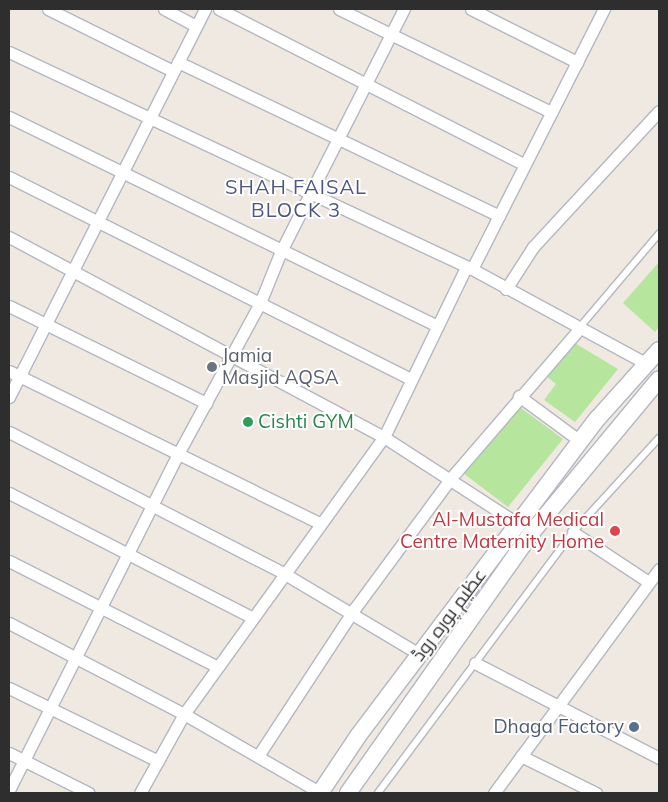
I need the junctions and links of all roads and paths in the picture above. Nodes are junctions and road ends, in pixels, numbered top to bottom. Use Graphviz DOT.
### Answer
graph roads {
  1 [pos="48,9"];
  2 [pos="164,9"];
  3 [pos="205,9"];
  4 [pos="219,9"];
  5 [pos="339,9"];
  6 [pos="404,9"];
  7 [pos="471,9"];
  8 [pos="604,9"];
  9 [pos="196,26"];
  10 [pos="390,35"];
  11 [pos="9,52"];
  12 [pos="577,62"];
  13 [pos="176,66"];
  14 [pos="365,85"];
  15 [pos="659,111"];
  16 [pos="552,112"];
  17 [pos="9,117"];
  18 [pos="151,117"];
  19 [pos="338,139"];
  20 [pos="525,165"];
  21 [pos="122,173"];
  22 [pos="9,177"];
  23 [pos="312,191"];
  24 [pos="499,216"];
  25 [pos="98,221"];
  26 [pos="659,234"];
  27 [pos="9,238"];
  28 [pos="281,251"];
  29 [pos="469,268"];
  30 [pos="76,271"];
  31 [pos="506,289"];
  32 [pos="260,303"];
  33 [pos="9,306"];
  34 [pos="46,325"];
  35 [pos="438,326"];
  36 [pos="579,329"];
  37 [pos="659,350"];
  38 [pos="231,353"];
  39 [pos="647,364"];
  40 [pos="9,371"];
  41 [pos="20,377"];
  42 [pos="412,379"];
  43 [pos="659,379"];
  44 [pos="518,396"];
  45 [pos="9,397"];
  46 [pos="206,403"];
  47 [pos="9,432"];
  48 [pos="384,437"];
  49 [pos="659,438"];
  50 [pos="580,441"];
  51 [pos="178,454"];
  52 [pos="451,478"];
  53 [pos="9,492"];
  54 [pos="153,506"];
  55 [pos="518,523"];
  56 [pos="321,524"];
  57 [pos="573,532"];
  58 [pos="128,554"];
  59 [pos="9,561"];
  60 [pos="659,568"];
  61 [pos="285,574"];
  62 [pos="647,581"];
  63 [pos="101,608"];
  64 [pos="352,612"];
  65 [pos="253,618"];
  66 [pos="9,623"];
  67 [pos="420,654"];
  68 [pos="76,657"];
  69 [pos="475,663"];
  70 [pos="218,667"];
  71 [pos="9,688"];
  72 [pos="558,705"];
  73 [pos="50,708"];
  74 [pos="184,714"];
  75 [pos="9,753"];
  76 [pos="258,756"];
  77 [pos="522,756"];
  78 [pos="659,758"];
  79 [pos="24,760"];
  80 [pos="158,761"];
  81 [pos="9,790"];
  82 [pos="89,793"];
  83 [pos="140,793"];
  84 [pos="321,793"];
  85 [pos="348,793"];
  86 [pos="378,793"];
  87 [pos="494,793"];
  88 [pos="596,793"];
  1 -- 13 [label="street"];
  2 -- 9 [label="street"];
  3 -- 9 [label="street"];
  4 -- 14 [label="street"];
  5 -- 10 [label="street"];
  6 -- 10 [label="street"];
  7 -- 12 [label="street"];
  8 -- 12 [label="street"];
  9 -- 13 [label="street"];
  10 -- 14 [label="street"];
  10 -- 16 [label="street"];
  11 -- 18 [label="street"];
  12 -- 16 [label="street"];
  13 -- 18 [label="street"];
  13 -- 19 [label="street"];
  14 -- 19 [label="street"];
  14 -- 20 [label="street"];
  15 -- 31 [label="street"];
  16 -- 20 [label="street"];
  17 -- 21 [label="street"];
  18 -- 21 [label="street"];
  18 -- 23 [label="street"];
  19 -- 23 [label="street"];
  19 -- 24 [label="street"];
  20 -- 24 [label="street"];
  21 -- 25 [label="street"];
  21 -- 28 [label="street"];
  22 -- 25 [label="street"];
  23 -- 28 [label="street"];
  23 -- 29 [label="street"];
  24 -- 29 [label="street"];
  25 -- 30 [label="street"];
  25 -- 32 [label="street"];
  26 -- 36 [label="lane"];
  27 -- 30 [label="street"];
  28 -- 32 [label="street"];
  28 -- 35 [label="street"];
  29 -- 31 [label="street"];
  29 -- 35 [label="street"];
  30 -- 34 [label="street"];
  30 -- 38 [label="street"];
  31 -- 36 [label="street"];
  32 -- 38 [label="street"];
  32 -- 42 [label="street"];
  33 -- 34 [label="street"];
  34 -- 41 [label="street"];
  34 -- 46 [label="street"];
  35 -- 42 [label="street"];
  36 -- 39 [label="street"];
  36 -- 44 [label="street"];
  37 -- 39 [label="main road, عظیم پورہ روڈ"];
  38 -- 46 [label="street"];
  38 -- 48 [label="street"];
  39 -- 50 [label="main road, عظیم پورہ روڈ"];
  40 -- 41 [label="street"];
  41 -- 45 [label="street"];
  41 -- 51 [label="street"];
  42 -- 48 [label="street"];
  43 -- 85 [label="main road, عظیم پورہ روڈ"];
  44 -- 50 [label="street"];
  44 -- 52 [label="street"];
  46 -- 51 [label="street"];
  47 -- 54 [label="street"];
  48 -- 52 [label="street"];
  48 -- 56 [label="street"];
  49 -- 57 [label="lane"];
  50 -- 55 [label="main road, عظیم پورہ روڈ"];
  51 -- 54 [label="street"];
  51 -- 56 [label="street"];
  52 -- 55 [label="street"];
  52 -- 64 [label="street"];
  53 -- 58 [label="street"];
  54 -- 58 [label="street"];
  54 -- 61 [label="street"];
  55 -- 67 [label="main road, عظیم پورہ روڈ"];
  56 -- 61 [label="street"];
  57 -- 62 [label="street"];
  57 -- 69 [label="lane"];
  58 -- 63 [label="street"];
  58 -- 65 [label="street"];
  59 -- 63 [label="street"];
  60 -- 62 [label="street"];
  61 -- 64 [label="street"];
  61 -- 65 [label="street"];
  62 -- 72 [label="street"];
  63 -- 68 [label="street"];
  63 -- 70 [label="street"];
  64 -- 67 [label="street"];
  64 -- 76 [label="street"];
  65 -- 70 [label="street"];
  66 -- 68 [label="street"];
  67 -- 84 [label="main road, عظیم پورہ روڈ"];
  68 -- 73 [label="street"];
  68 -- 74 [label="street"];
  69 -- 72 [label="street"];
  69 -- 86 [label="lane"];
  70 -- 74 [label="street"];
  71 -- 73 [label="street"];
  72 -- 77 [label="street"];
  72 -- 78 [label="street"];
  73 -- 79 [label="street"];
  73 -- 80 [label="street"];
  74 -- 76 [label="street"];
  74 -- 80 [label="street"];
  75 -- 79 [label="street"];
  76 -- 84 [label="street"];
  77 -- 87 [label="street"];
  77 -- 88 [label="street"];
  79 -- 81 [label="street"];
  79 -- 82 [label="street"];
  80 -- 83 [label="street"];
}
